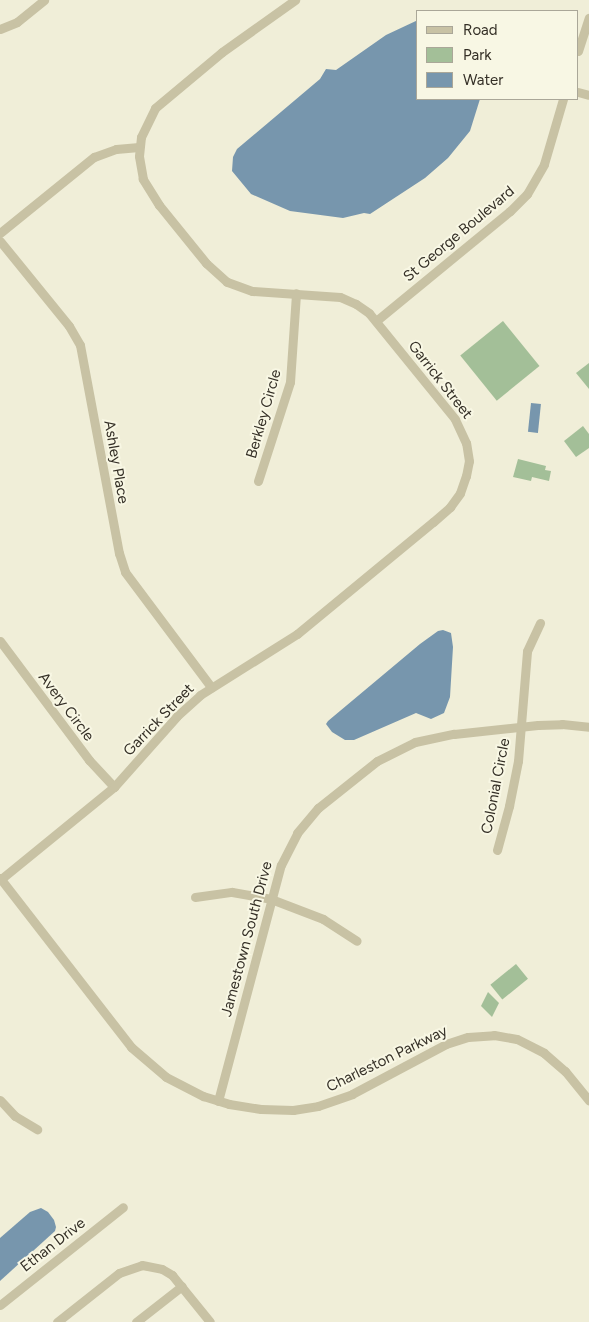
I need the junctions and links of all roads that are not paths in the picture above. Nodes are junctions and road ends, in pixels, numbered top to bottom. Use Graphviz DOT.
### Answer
graph roads {
  1 [pos="44,0"];
  2 [pos="295,0"];
  3 [pos="589,18"];
  4 [pos="0,29"];
  5 [pos="579,48"];
  6 [pos="563,100"];
  7 [pos="139,147"];
  8 [pos="0,233"];
  9 [pos="0,241"];
  10 [pos="296,293"];
  11 [pos="376,321"];
  12 [pos="258,481"];
  13 [pos="540,623"];
  14 [pos="0,641"];
  15 [pos="211,687"];
  16 [pos="521,727"];
  17 [pos="589,727"];
  18 [pos="114,787"];
  19 [pos="496,850"];
  20 [pos="0,879"];
  21 [pos="195,897"];
  22 [pos="271,899"];
  23 [pos="357,941"];
  24 [pos="0,1100"];
  25 [pos="218,1101"];
  26 [pos="589,1101"];
  27 [pos="37,1129"];
  28 [pos="123,1207"];
  29 [pos="182,1286"];
  30 [pos="0,1305"];
  31 [pos="57,1322"];
  32 [pos="136,1322"];
  33 [pos="210,1322"];
  1 -- 4 [label="street"];
  2 -- 7 [label="street, Garrick Street"];
  3 -- 5 [label="street"];
  6 -- 11 [label="street, St George Boulevard"];
  7 -- 8 [label="street"];
  7 -- 10 [label="street, Garrick Street"];
  9 -- 15 [label="street, Ashley Place"];
  10 -- 11 [label="street, Garrick Street"];
  10 -- 12 [label="street, Berkley Circle"];
  11 -- 15 [label="street, Garrick Street"];
  13 -- 16 [label="street, Colonial Circle"];
  14 -- 18 [label="street, Avery Circle"];
  15 -- 18 [label="street, Garrick Street"];
  16 -- 17 [label="street, Jamestown South Drive"];
  16 -- 19 [label="street, Colonial Circle"];
  16 -- 22 [label="street, Jamestown South Drive"];
  18 -- 20 [label="street, Garrick Street"];
  20 -- 25 [label="street, Charleston Parkway"];
  21 -- 22 [label="street"];
  22 -- 23 [label="street"];
  22 -- 25 [label="street, Jamestown South Drive"];
  24 -- 27 [label="street"];
  25 -- 26 [label="street, Charleston Parkway"];
  28 -- 30 [label="street, Ethan Drive"];
  29 -- 31 [label="street"];
  29 -- 32 [label="street"];
  29 -- 33 [label="street"];
}
